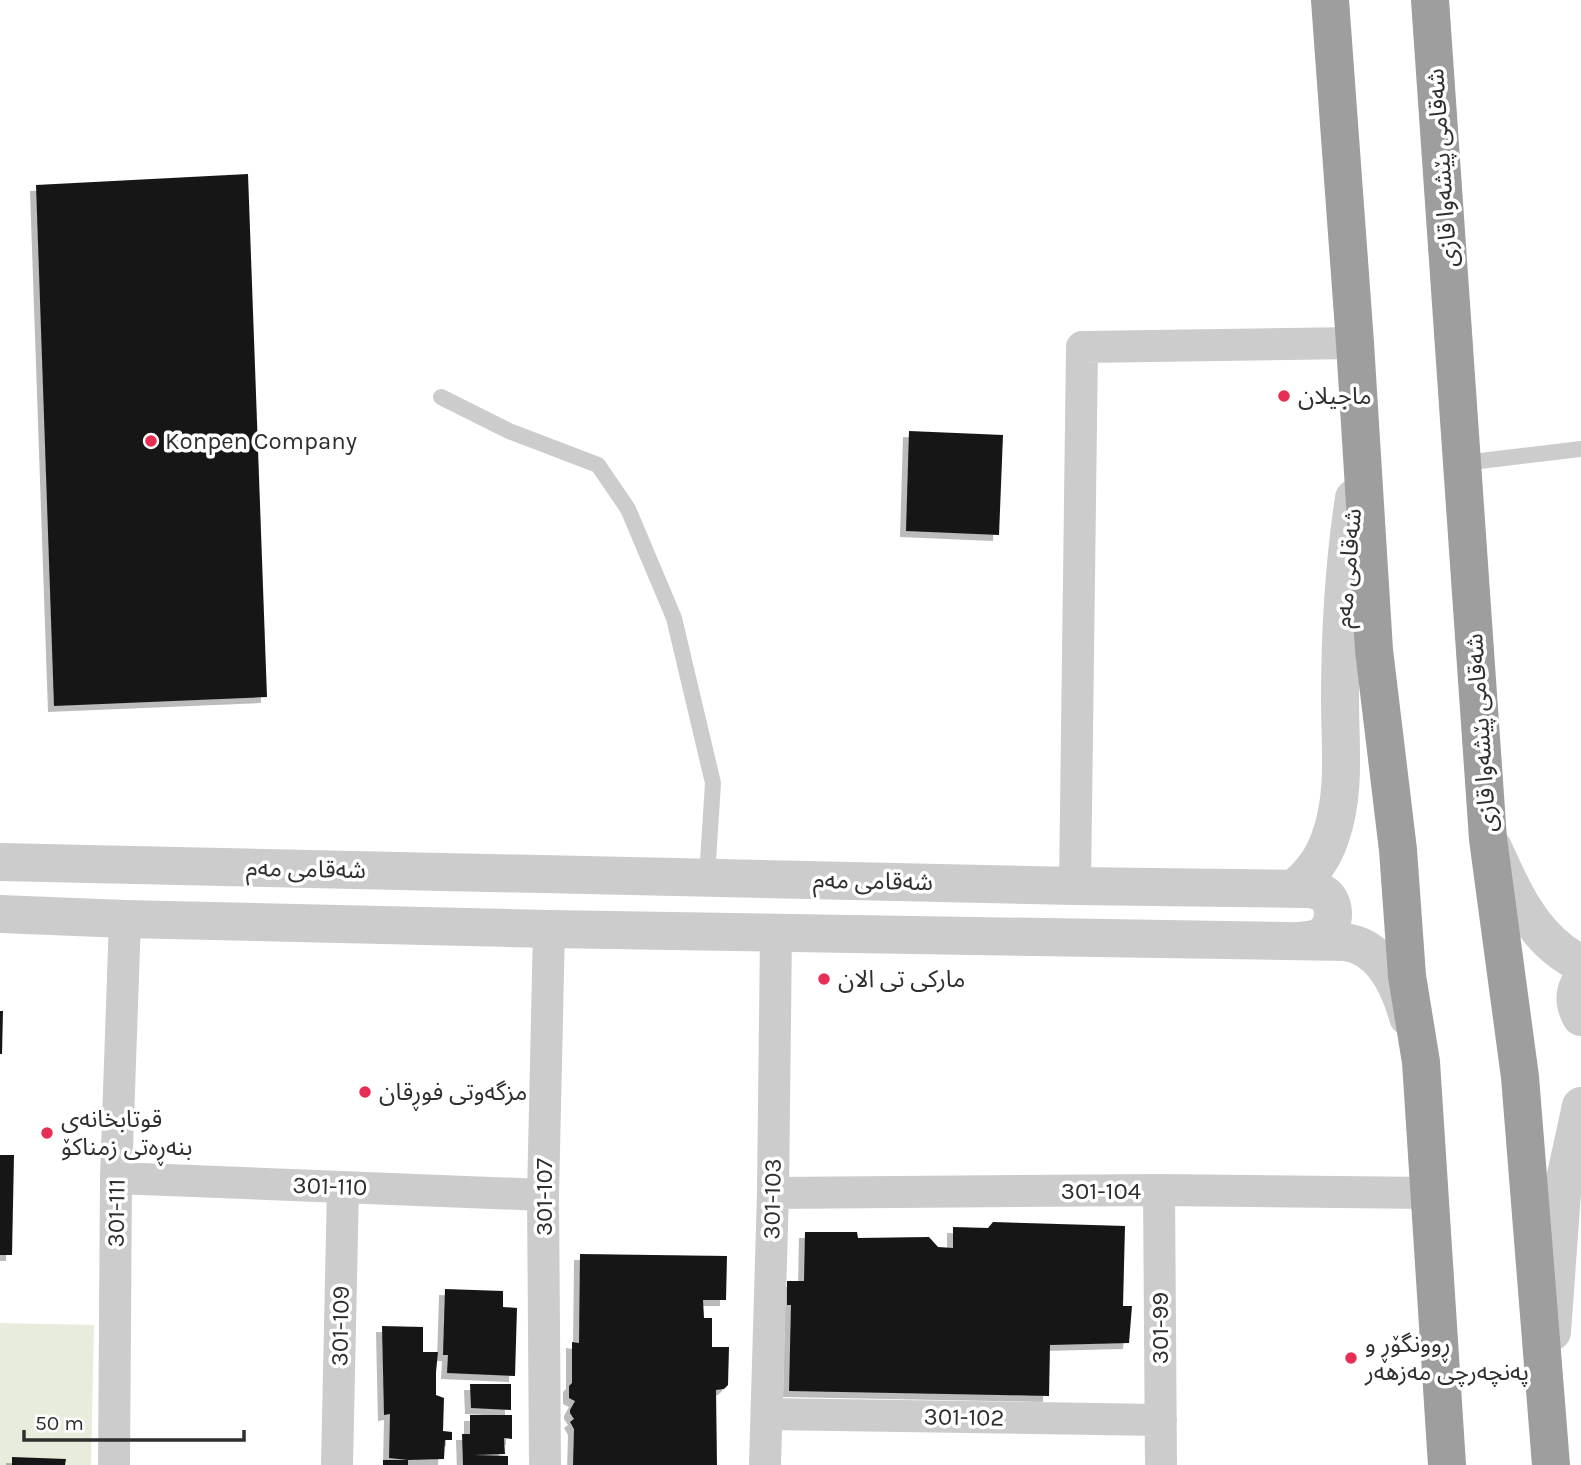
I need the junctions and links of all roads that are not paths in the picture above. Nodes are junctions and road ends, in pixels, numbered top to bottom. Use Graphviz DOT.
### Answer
graph roads {
  1 [pos="1330,0"];
  2 [pos="1430,0"];
  3 [pos="1355,343"];
  4 [pos="442,397"];
  5 [pos="1581,449"];
  6 [pos="1362,451"];
  7 [pos="1462,463"];
  8 [pos="1488,839"];
  9 [pos="0,862"];
  10 [pos="707,877"];
  11 [pos="1075,886"];
  12 [pos="1293,889"];
  13 [pos="0,914"];
  14 [pos="125,919"];
  15 [pos="549,929"];
  16 [pos="776,933"];
  17 [pos="1292,942"];
  18 [pos="1581,963"];
  19 [pos="1581,981"];
  20 [pos="1581,1017"];
  21 [pos="1421,1062"];
  22 [pos="1581,1106"];
  23 [pos="116,1178"];
  24 [pos="343,1187"];
  25 [pos="1159,1190"];
  26 [pos="773,1193"];
  27 [pos="1429,1193"];
  28 [pos="543,1195"];
  29 [pos="1547,1408"];
  30 [pos="767,1414"];
  31 [pos="1161,1420"];
  32 [pos="114,1465"];
  33 [pos="337,1465"];
  34 [pos="545,1465"];
  35 [pos="765,1465"];
  36 [pos="1161,1465"];
  37 [pos="1447,1465"];
  38 [pos="1550,1465"];
  1 -- 3 [label="highway"];
  2 -- 7 [label="highway, شەقامی پێشەوا قازی"];
  3 -- 6 [label="highway"];
  3 -- 11 [label="street"];
  4 -- 10 [label="lane"];
  5 -- 7 [label="lane"];
  6 -- 12 [label="street, شەقامی مەم"];
  6 -- 21 [label="highway"];
  7 -- 8 [label="highway, شەقامی پێشەوا قازی"];
  8 -- 18 [label="street"];
  8 -- 29 [label="highway, شەقامی پێشەوا قازی"];
  9 -- 10 [label="street, شەقامی مەم"];
  10 -- 11 [label="street, شەقامی مەم"];
  11 -- 12 [label="street, شەقامی مەم"];
  12 -- 17 [label="street"];
  13 -- 14 [label="street"];
  14 -- 15 [label="street"];
  14 -- 23 [label="street, 301-111"];
  15 -- 16 [label="street"];
  15 -- 28 [label="street, 301-107"];
  16 -- 17 [label="street"];
  16 -- 26 [label="street, 301-103"];
  17 -- 21 [label="street"];
  19 -- 20 [label="street"];
  21 -- 27 [label="highway"];
  22 -- 29 [label="street"];
  23 -- 24 [label="street, 301-110"];
  23 -- 32 [label="street, 301-111"];
  24 -- 28 [label="street, 301-110"];
  24 -- 33 [label="street, 301-109"];
  25 -- 26 [label="street, 301-104"];
  25 -- 27 [label="street, 301-104"];
  25 -- 31 [label="street, 301-99"];
  26 -- 30 [label="street, 301-103"];
  27 -- 37 [label="highway"];
  28 -- 34 [label="street, 301-107"];
  29 -- 38 [label="highway, شەقامی پێشەوا قازی"];
  30 -- 31 [label="street, 301-102"];
  30 -- 35 [label="street, 301-103"];
  31 -- 36 [label="street, 301-99"];
}
